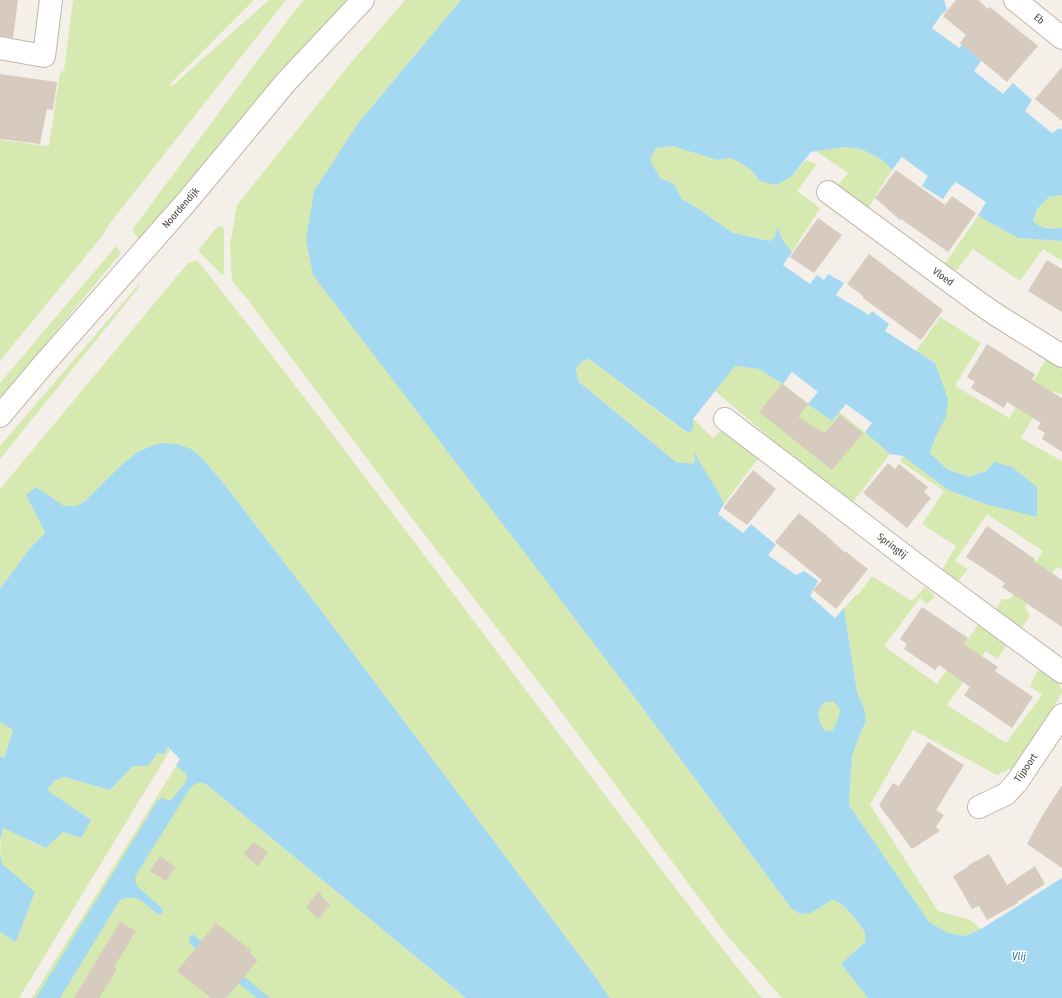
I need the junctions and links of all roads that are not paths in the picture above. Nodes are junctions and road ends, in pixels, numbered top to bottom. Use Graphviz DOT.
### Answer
graph roads {
  1 [pos="52,0"];
  2 [pos="363,0"];
  3 [pos="1015,0"];
  4 [pos="1062,38"];
  5 [pos="0,48"];
  6 [pos="828,192"];
  7 [pos="1062,356"];
  8 [pos="0,416"];
  9 [pos="724,419"];
  10 [pos="1062,672"];
  11 [pos="1062,715"];
  12 [pos="979,807"];
  1 -- 5 [label="street"];
  2 -- 8 [label="street, Noordendijk"];
  3 -- 4 [label="street, Eb"];
  6 -- 7 [label="street, Vloed"];
  9 -- 10 [label="street, Springtij"];
  11 -- 12 [label="street, Tijpoort"];
}
